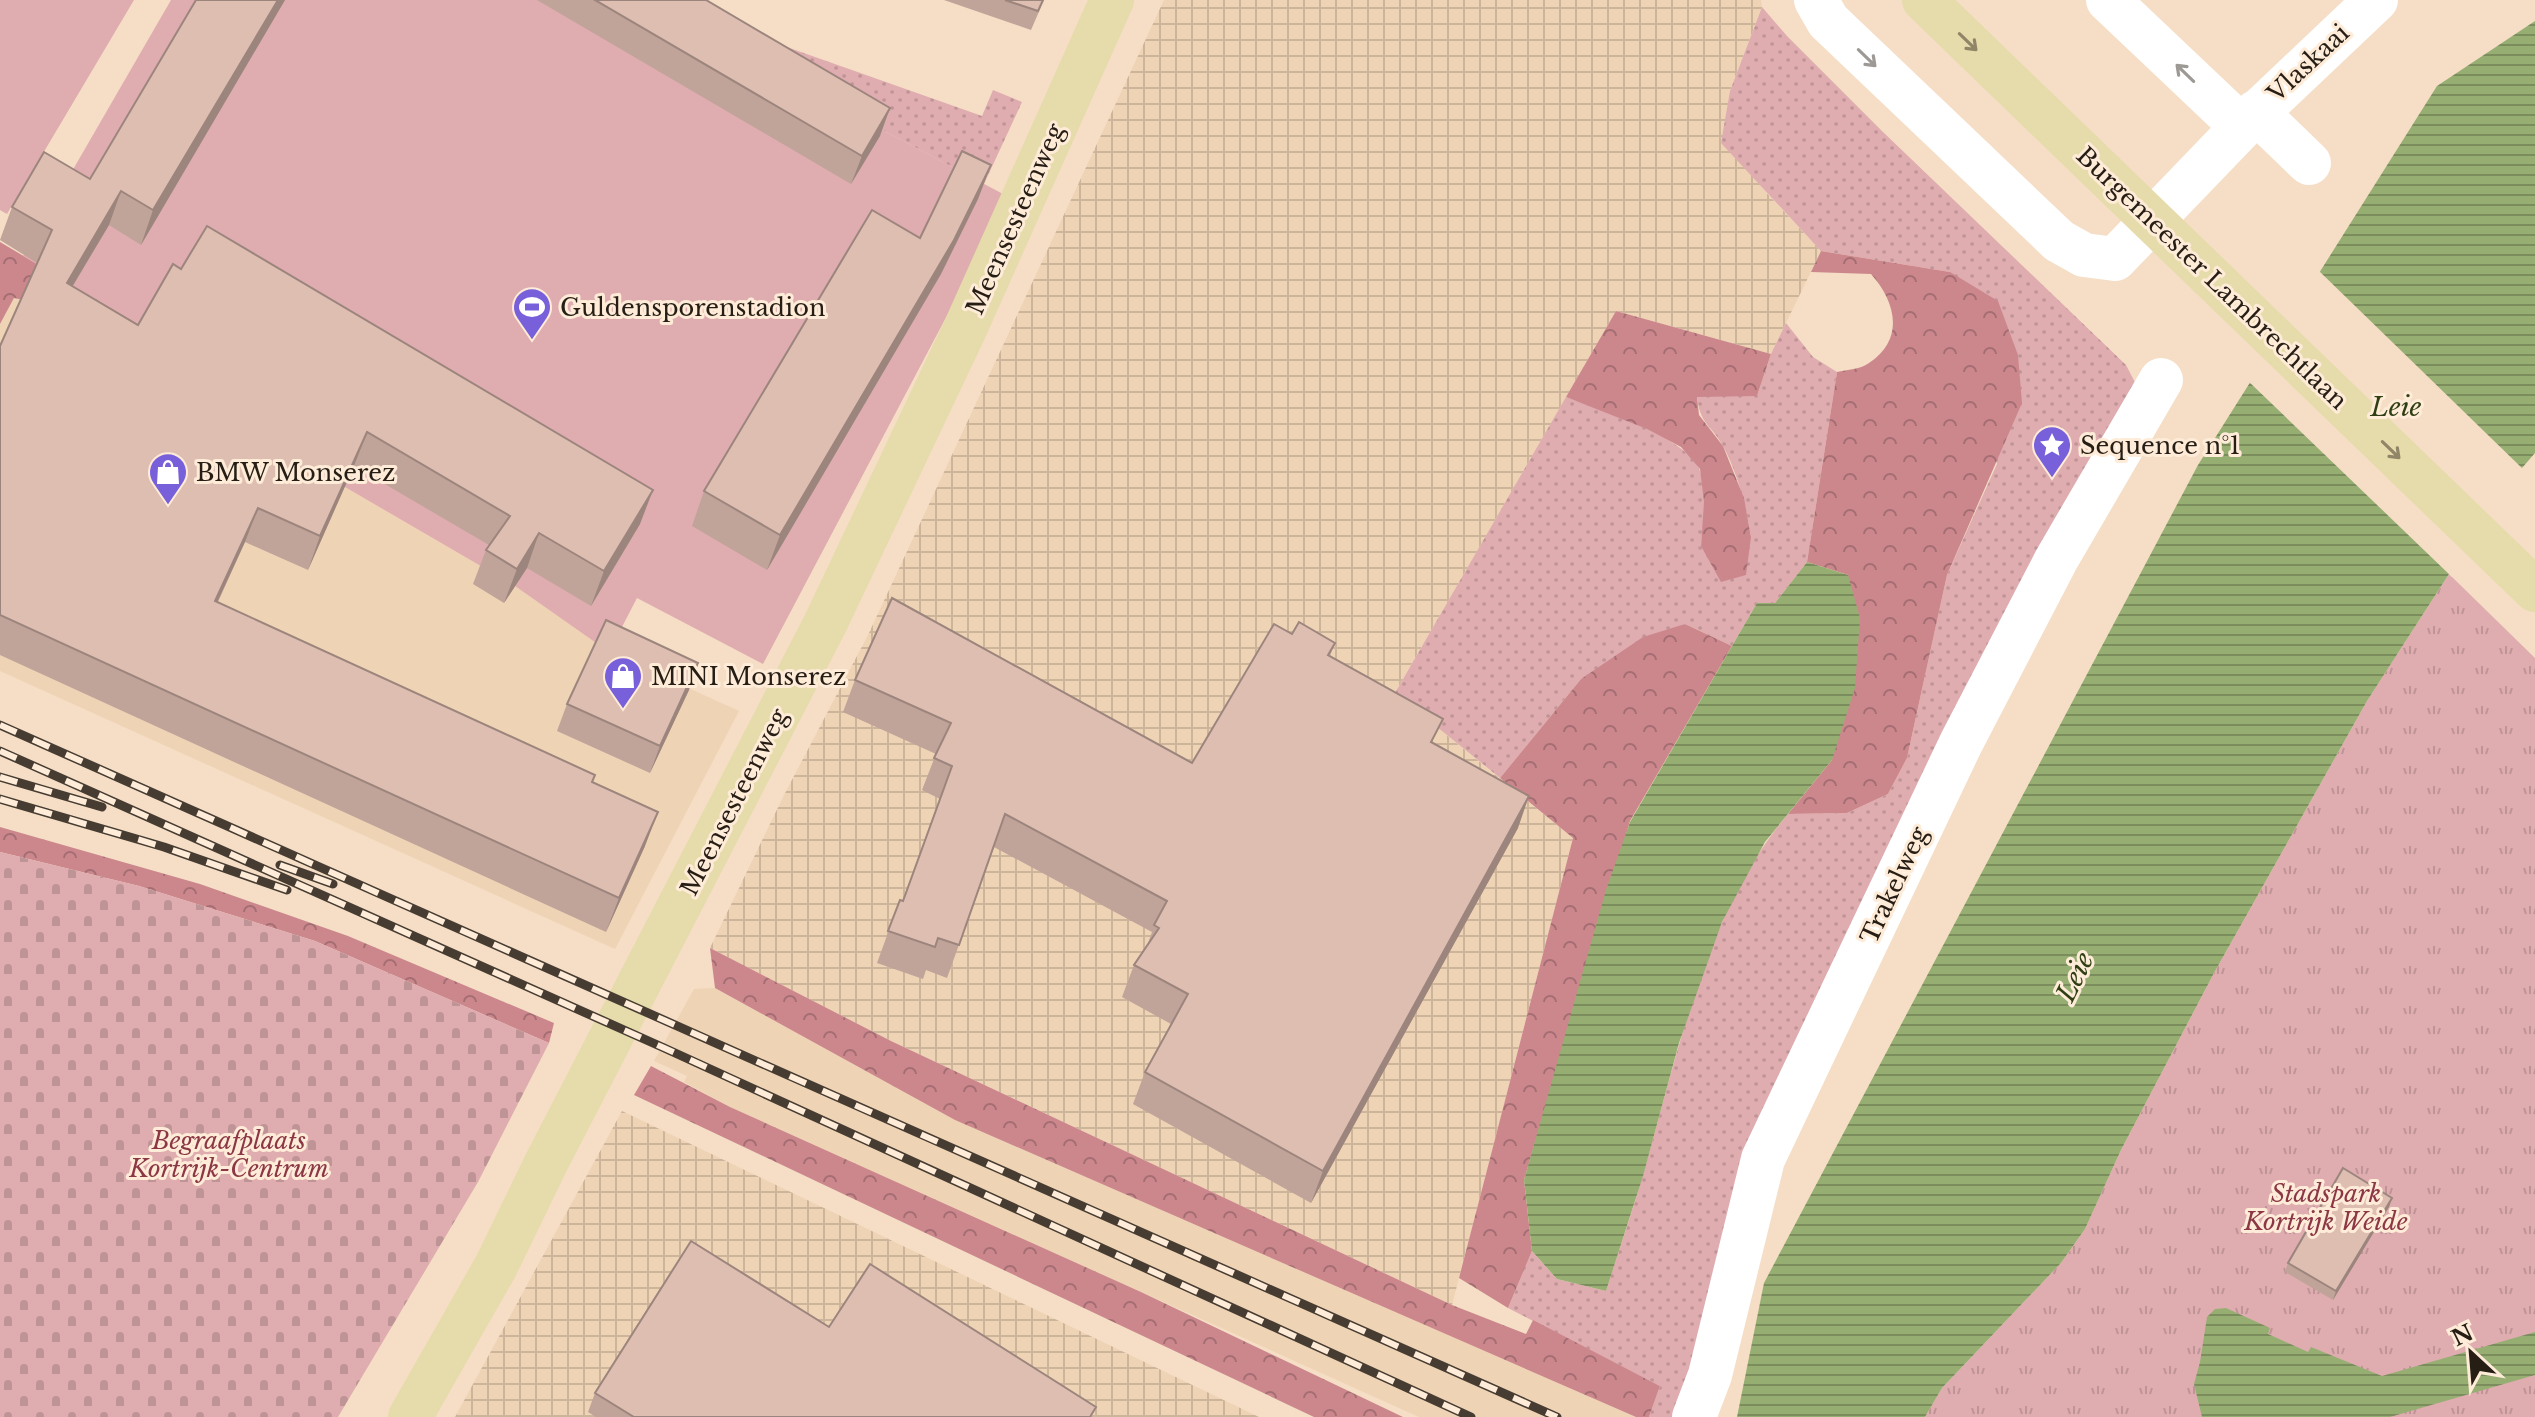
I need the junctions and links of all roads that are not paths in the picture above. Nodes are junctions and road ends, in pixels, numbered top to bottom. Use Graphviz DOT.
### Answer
graph roads {
  1 [pos="1112,0"];
  2 [pos="1816,0"];
  3 [pos="1924,0"];
  4 [pos="1966,0"];
  5 [pos="2108,0"];
  6 [pos="2376,0"];
  7 [pos="2022,74"];
  8 [pos="2249,119"];
  9 [pos="2309,163"];
  10 [pos="2161,380"];
  11 [pos="2535,548"];
  12 [pos="2535,590"];
  13 [pos="410,1417"];
  14 [pos="1694,1417"];
  1 -- 13 [label="main road, Meensesteenweg"];
  2 -- 8 [label="street, Vlaskaai, one-way"];
  3 -- 7 [label="main road, Burgemeester Lambrechtlaan, one-way"];
  4 -- 7 [label="main road, Burgemeester Lambrechtlaan"];
  8 -- 5 [label="street, one-way"];
  6 -- 8 [label="street, Vlaskaai"];
  7 -- 11 [label="main road, Burgemeester Lambrechtlaan"];
  7 -- 12 [label="main road, Burgemeester Lambrechtlaan, one-way"];
  8 -- 9 [label="street"];
  10 -- 14 [label="street, Trakelweg"];
}
